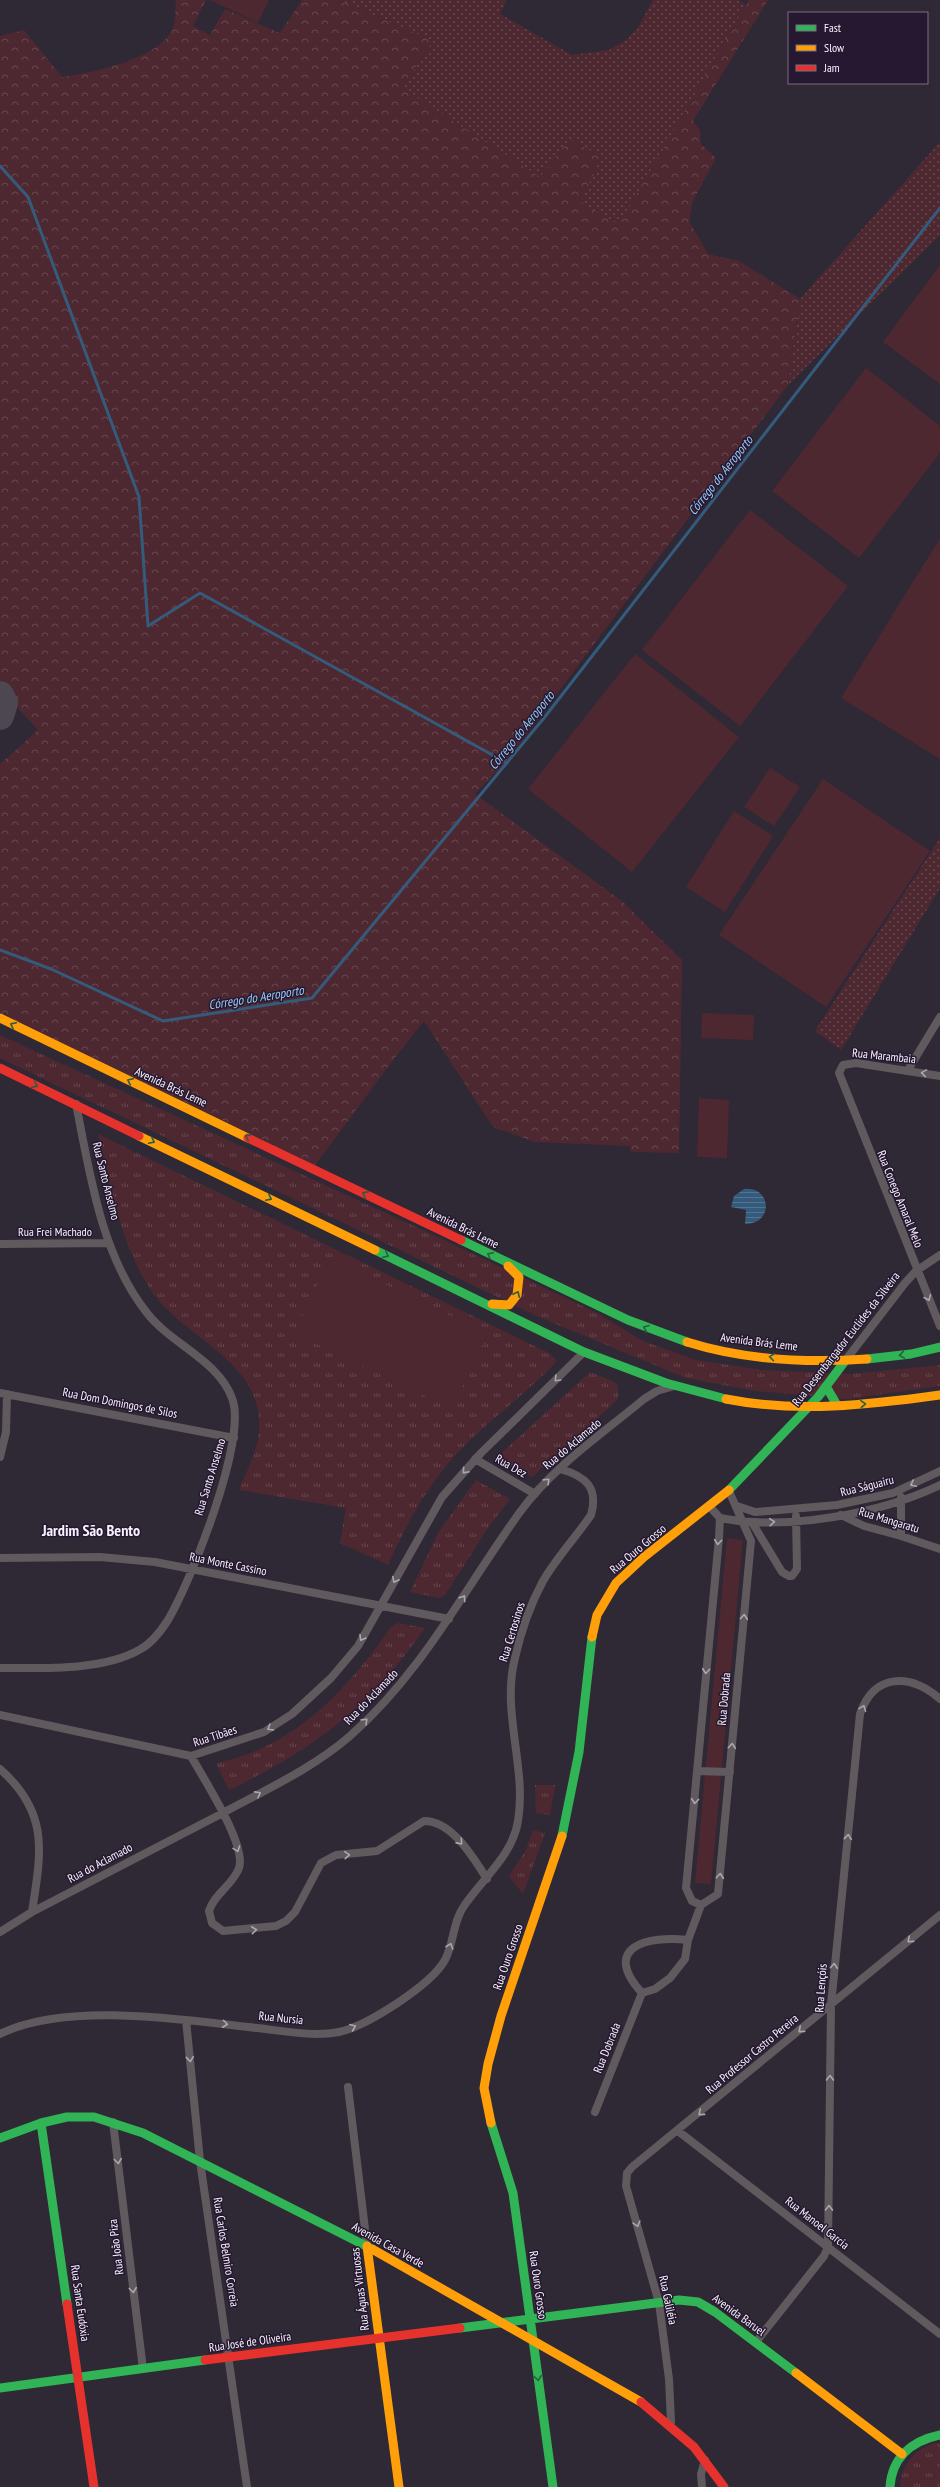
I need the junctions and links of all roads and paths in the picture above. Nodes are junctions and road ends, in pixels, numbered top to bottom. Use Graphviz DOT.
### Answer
graph roads {
  1 [pos="940,1017"];
  2 [pos="0,1018"];
  3 [pos="0,1068"];
  4 [pos="908,1070"];
  5 [pos="940,1076"];
  6 [pos="840,1081"];
  7 [pos="76,1104"];
  8 [pos="109,1243"];
  9 [pos="0,1244"];
  10 [pos="940,1255"];
  11 [pos="505,1262"];
  12 [pos="916,1271"];
  13 [pos="486,1304"];
  14 [pos="940,1326"];
  15 [pos="940,1348"];
  16 [pos="584,1352"];
  17 [pos="844,1361"];
  18 [pos="677,1385"];
  19 [pos="827,1388"];
  20 [pos="4,1393"];
  21 [pos="940,1395"];
  22 [pos="838,1405"];
  23 [pos="810,1407"];
  24 [pos="234,1438"];
  25 [pos="0,1457"];
  26 [pos="475,1459"];
  27 [pos="560,1469"];
  28 [pos="940,1471"];
  29 [pos="940,1485"];
  30 [pos="900,1490"];
  31 [pos="729,1491"];
  32 [pos="535,1494"];
  33 [pos="902,1500"];
  34 [pos="736,1506"];
  35 [pos="837,1506"];
  36 [pos="710,1507"];
  37 [pos="796,1509"];
  38 [pos="842,1516"];
  39 [pos="720,1518"];
  40 [pos="796,1520"];
  41 [pos="742,1523"];
  42 [pos="753,1524"];
  43 [pos="901,1536"];
  44 [pos="940,1549"];
  45 [pos="0,1558"];
  46 [pos="191,1569"];
  47 [pos="382,1605"];
  48 [pos="449,1619"];
  49 [pos="0,1668"];
  50 [pos="940,1699"];
  51 [pos="0,1715"];
  52 [pos="191,1756"];
  53 [pos="0,1769"];
  54 [pos="697,1771"];
  55 [pos="730,1772"];
  56 [pos="224,1812"];
  57 [pos="487,1879"];
  58 [pos="701,1905"];
  59 [pos="32,1912"];
  60 [pos="940,1915"];
  61 [pos="0,1932"];
  62 [pos="688,1940"];
  63 [pos="642,1993"];
  64 [pos="831,2005"];
  65 [pos="186,2020"];
  66 [pos="0,2034"];
  67 [pos="348,2087"];
  68 [pos="595,2112"];
  69 [pos="113,2122"];
  70 [pos="41,2123"];
  71 [pos="678,2131"];
  72 [pos="0,2138"];
  73 [pos="200,2161"];
  74 [pos="626,2186"];
  75 [pos="367,2246"];
  76 [pos="828,2247"];
  77 [pos="659,2303"];
  78 [pos="531,2318"];
  79 [pos="503,2323"];
  80 [pos="940,2334"];
  81 [pos="378,2336"];
  82 [pos="533,2339"];
  83 [pos="756,2342"];
  84 [pos="230,2357"];
  85 [pos="143,2368"];
  86 [pos="79,2378"];
  87 [pos="0,2388"];
  88 [pos="671,2422"];
  89 [pos="940,2435"];
  90 [pos="902,2454"];
  91 [pos="705,2460"];
  92 [pos="94,2487"];
  93 [pos="248,2487"];
  94 [pos="399,2487"];
  95 [pos="553,2487"];
  96 [pos="702,2487"];
  97 [pos="724,2487"];
  98 [pos="890,2487"];
  1 -- 4 [label="street"];
  11 -- 2 [label="main road, Avenida Brás Leme, one-way"];
  3 -- 7 [label="main road, one-way"];
  5 -- 4 [label="street, Rua Marambaia, one-way"];
  4 -- 6 [label="street, Rua Marambaia"];
  6 -- 12 [label="street, Rua Conego Amaral Melo"];
  7 -- 8 [label="street, Rua Santo Anselmo"];
  7 -- 13 [label="main road, one-way"];
  8 -- 9 [label="street, Rua Frei Machado"];
  8 -- 24 [label="street, Rua Santo Anselmo"];
  10 -- 12 [label="street, Rua Desembargador Euclides da Silveira"];
  13 -- 11 [label="main road, one-way"];
  17 -- 11 [label="main road, Avenida Brás Leme, one-way"];
  12 -- 14 [label="street, Rua Conego Amaral Melo, one-way"];
  12 -- 17 [label="street, Rua Desembargador Euclides da Silveira"];
  13 -- 16 [label="main road"];
  15 -- 17 [label="main road, Avenida Brás Leme, one-way"];
  16 -- 18 [label="main road"];
  16 -- 26 [label="street, Rua Tibães, one-way"];
  17 -- 19 [label="main road, Rua Desembargador Euclides da Silveira"];
  18 -- 23 [label="main road"];
  18 -- 27 [label="street, Rua do Aclamado"];
  19 -- 22 [label="main road"];
  19 -- 23 [label="main road, Rua Desembargador Euclides da Silveira"];
  20 -- 24 [label="street, Rua Dom Domingos de Silos"];
  20 -- 25 [label="street"];
  22 -- 21 [label="main road, one-way"];
  22 -- 23 [label="main road"];
  23 -- 31 [label="main road, Rua Desembargador Euclides da Silveira"];
  24 -- 46 [label="street, Rua Santo Anselmo"];
  26 -- 32 [label="street, Rua Dez"];
  26 -- 47 [label="street, Rua Tibães, one-way"];
  32 -- 27 [label="street, Rua do Aclamado, one-way"];
  27 -- 57 [label="street, Rua Certosinos"];
  28 -- 30 [label="street, Rua Ságuairu, one-way"];
  29 -- 33 [label="street, Rua Ságuairu"];
  30 -- 33 [label="street"];
  30 -- 35 [label="street, Rua Ságuairu"];
  31 -- 34 [label="street, Rua Dobrada"];
  31 -- 36 [label="main road, Rua Ouro Grosso"];
  48 -- 32 [label="street, Rua do Aclamado, one-way"];
  33 -- 38 [label="street, Rua Ságuairu"];
  33 -- 43 [label="street"];
  34 -- 37 [label="street, Rua Ságuairu"];
  34 -- 41 [label="street, Rua Dobrada"];
  35 -- 37 [label="street, Rua Ságuairu"];
  35 -- 38 [label="street, Rua Mangaratu"];
  36 -- 39 [label="street"];
  36 -- 78 [label="main road, Rua Ouro Grosso"];
  37 -- 40 [label="street"];
  38 -- 40 [label="street, Rua Ságuairu"];
  38 -- 43 [label="street, Rua Mangaratu"];
  39 -- 41 [label="street, Rua Ságuairu"];
  39 -- 54 [label="street, Rua Dobrada, one-way"];
  42 -- 40 [label="street, Rua Ságuairu, one-way"];
  40 -- 42 [label="street"];
  41 -- 42 [label="street, Rua Ságuairu"];
  55 -- 41 [label="street, Rua Dobrada, one-way"];
  43 -- 44 [label="street, Rua Mangaratu"];
  45 -- 46 [label="street, Rua Monte Cassino"];
  46 -- 47 [label="street, Rua Monte Cassino"];
  46 -- 49 [label="street, Rua Santo Anselmo"];
  47 -- 48 [label="street, Rua Monte Cassino"];
  47 -- 52 [label="street, Rua Tibães, one-way"];
  56 -- 48 [label="street, Rua do Aclamado, one-way"];
  64 -- 50 [label="street, Rua Lençóis, one-way"];
  51 -- 52 [label="street, Rua Tibães"];
  52 -- 56 [label="street"];
  53 -- 59 [label="street"];
  54 -- 55 [label="street"];
  54 -- 58 [label="street, Rua Dobrada, one-way"];
  58 -- 55 [label="street, Rua Dobrada, one-way"];
  56 -- 57 [label="street, one-way"];
  56 -- 59 [label="street, Rua do Aclamado"];
  65 -- 57 [label="street, Rua Nursia, one-way"];
  58 -- 62 [label="street"];
  59 -- 61 [label="street, Rua do Aclamado"];
  60 -- 64 [label="street, Rua Professor Castro Pereira, one-way"];
  62 -- 63 [label="street"];
  62 -- 63 [label="street"];
  63 -- 68 [label="street, Rua Dobrada"];
  64 -- 71 [label="street, Rua Professor Castro Pereira, one-way"];
  76 -- 64 [label="street, Rua Lençóis, one-way"];
  65 -- 66 [label="street, Rua Nursia"];
  65 -- 73 [label="street, Rua Carlos Belmiro Correia, one-way"];
  67 -- 75 [label="street, Rua Águas Virtuosas"];
  69 -- 70 [label="main road, Avenida Casa Verde"];
  69 -- 73 [label="main road, Avenida Casa Verde"];
  69 -- 85 [label="street, Rua João Piza, one-way"];
  70 -- 72 [label="main road, Avenida Casa Verde"];
  70 -- 86 [label="main road, Rua Santa Eudóxia"];
  71 -- 74 [label="street, Rua Professor Castro Pereira"];
  71 -- 76 [label="street, Rua Manoel Garcia"];
  73 -- 75 [label="main road, Avenida Casa Verde"];
  73 -- 84 [label="street, Rua Carlos Belmiro Correia"];
  74 -- 77 [label="street, Rua Galiléia, one-way"];
  75 -- 79 [label="main road, Avenida Casa Verde"];
  75 -- 81 [label="main road, Rua Águas Virtuosas"];
  76 -- 80 [label="street, Rua Manoel Garcia"];
  76 -- 83 [label="street"];
  77 -- 78 [label="main road, Avenida Baruel"];
  77 -- 83 [label="main road, Avenida Baruel"];
  77 -- 88 [label="street, Rua Galiléia"];
  78 -- 79 [label="main road, Avenida Baruel"];
  78 -- 82 [label="main road, Rua Ouro Grosso"];
  79 -- 81 [label="main road, Rua José de Oliveira"];
  79 -- 82 [label="main road, Avenida Casa Verde"];
  81 -- 84 [label="main road, Rua José de Oliveira"];
  81 -- 94 [label="main road, Rua Águas Virtuosas"];
  82 -- 88 [label="main road, Avenida Casa Verde"];
  82 -- 95 [label="main road, Rua Ouro Grosso, one-way"];
  83 -- 90 [label="main road, Avenida Baruel"];
  84 -- 85 [label="main road, Rua José de Oliveira"];
  84 -- 93 [label="street, Rua Carlos Belmiro Correia"];
  85 -- 86 [label="main road, Rua José de Oliveira"];
  86 -- 87 [label="main road, Rua José de Oliveira"];
  86 -- 92 [label="main road, Rua Santa Eudóxia"];
  88 -- 91 [label="main road, Avenida Casa Verde"];
  89 -- 90 [label="main road"];
  90 -- 98 [label="main road"];
  91 -- 96 [label="street"];
  91 -- 97 [label="main road, Avenida Casa Verde"];
}
